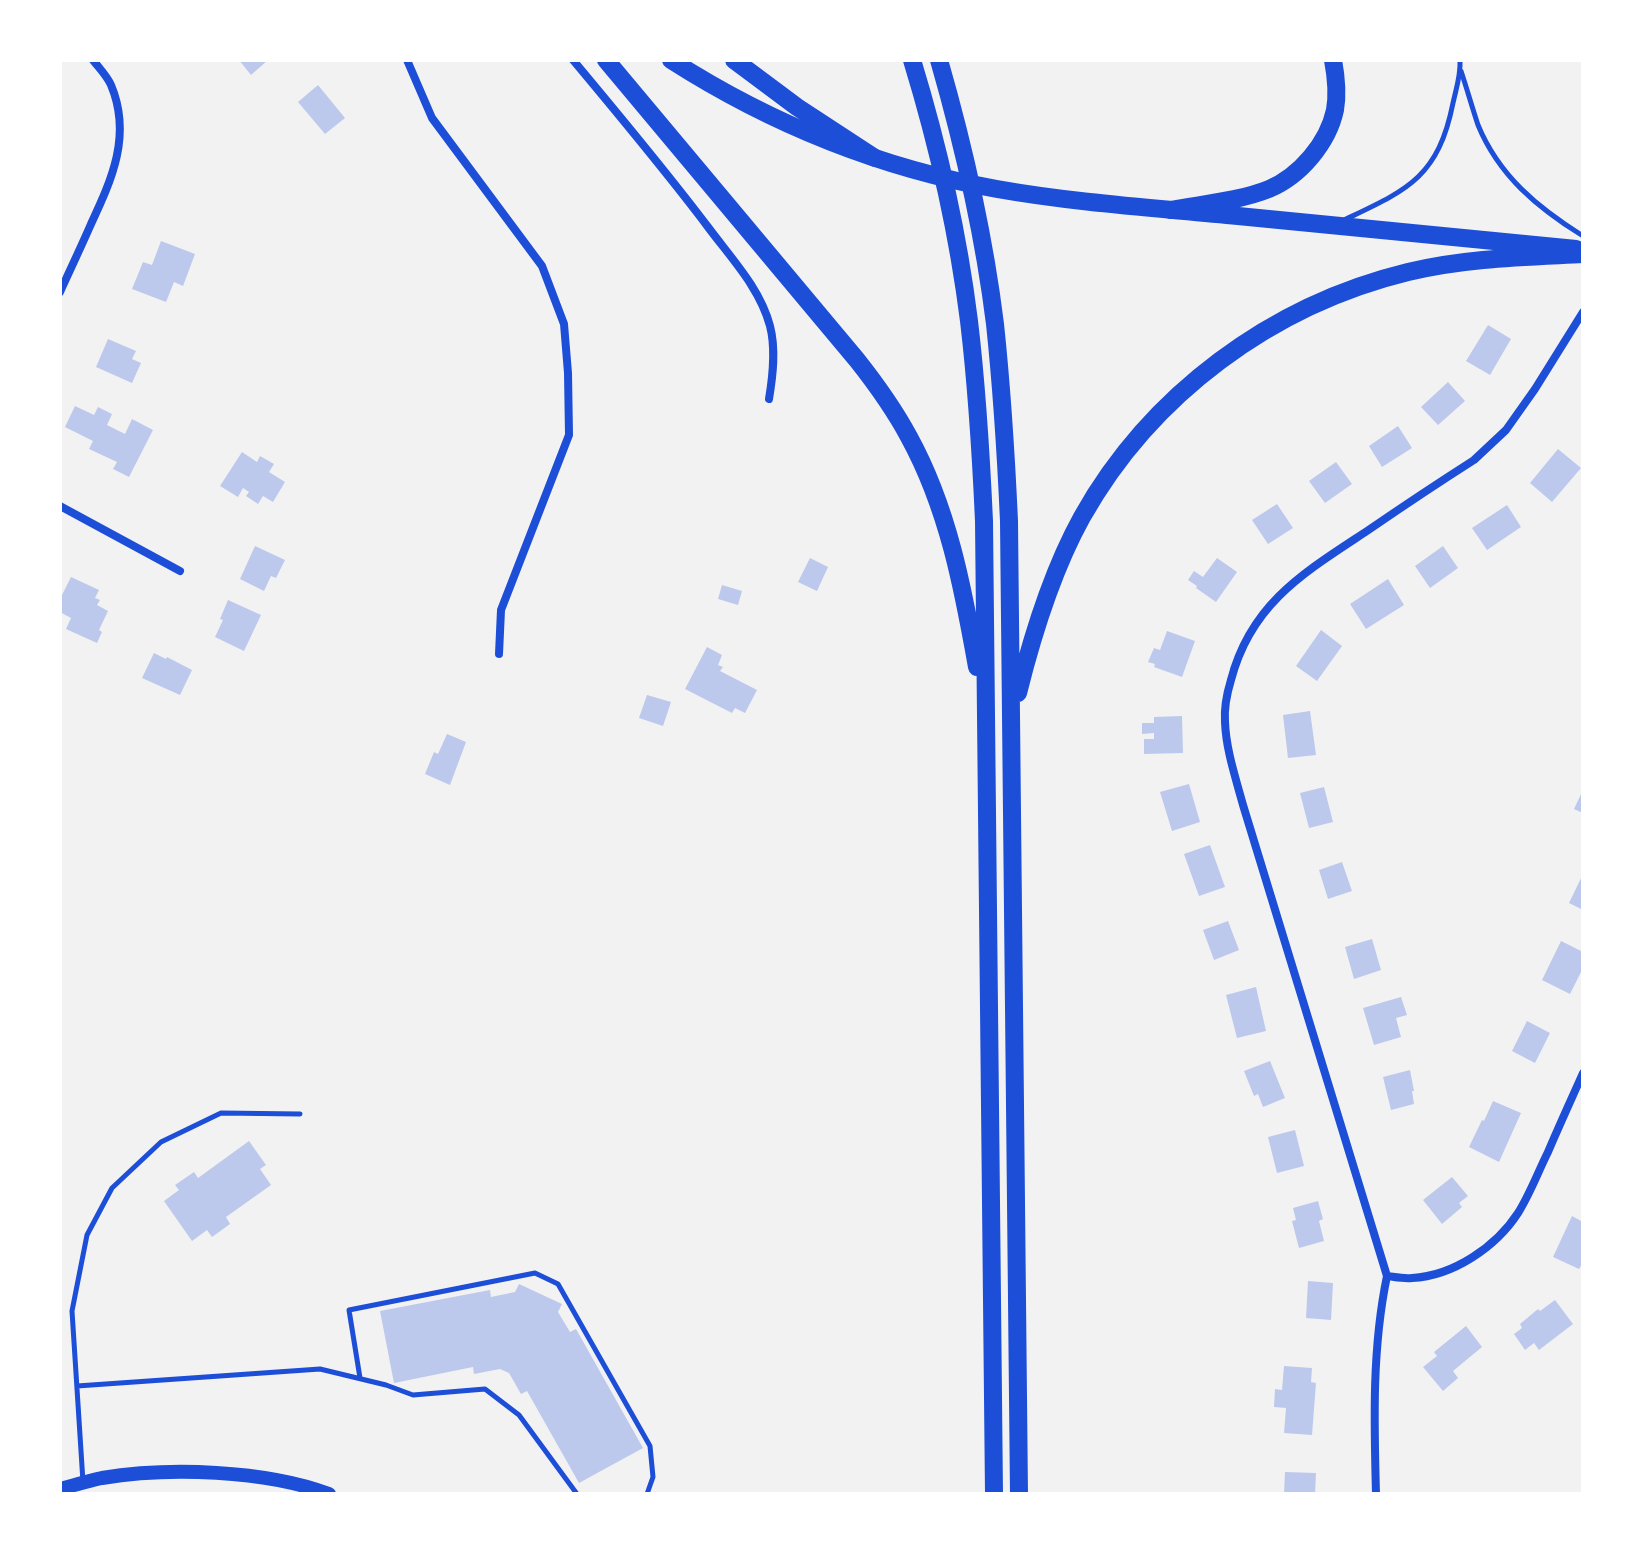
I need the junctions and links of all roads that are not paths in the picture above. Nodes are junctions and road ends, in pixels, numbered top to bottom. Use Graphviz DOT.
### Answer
graph roads {
  1 [pos="93,60"];
  2 [pos="407,60"];
  3 [pos="573,60"];
  4 [pos="606,60"];
  5 [pos="671,60"];
  6 [pos="734,60"];
  7 [pos="912,60"];
  8 [pos="939,60"];
  9 [pos="1333,60"];
  10 [pos="1460,60"];
  11 [pos="1460,70"];
  12 [pos="875,158"];
  13 [pos="1171,210"];
  14 [pos="1332,225"];
  15 [pos="1583,236"];
  16 [pos="1583,252"];
  17 [pos="60,292"];
  18 [pos="1583,312"];
  19 [pos="1580,324"];
  20 [pos="769,399"];
  21 [pos="60,506"];
  22 [pos="180,571"];
  23 [pos="499,654"];
  24 [pos="1011,719"];
  25 [pos="986,721"];
  26 [pos="1583,1073"];
  27 [pos="300,1114"];
  28 [pos="1387,1276"];
  29 [pos="360,1378"];
  30 [pos="77,1386"];
  31 [pos="83,1483"];
  32 [pos="60,1489"];
  33 [pos="329,1494"];
  34 [pos="577,1494"];
  35 [pos="647,1494"];
  36 [pos="994,1494"];
  37 [pos="1019,1494"];
  38 [pos="1376,1494"];
  1 -- 17 [label="street"];
  2 -- 23 [label="street"];
  3 -- 20 [label="street"];
  4 -- 25 [label="main road"];
  5 -- 12 [label="main road"];
  6 -- 12 [label="main road"];
  7 -- 25 [label="main road"];
  8 -- 24 [label="main road"];
  9 -- 13 [label="main road"];
  10 -- 11 [label="lane"];
  11 -- 14 [label="lane"];
  11 -- 15 [label="lane"];
  12 -- 13 [label="main road"];
  13 -- 14 [label="main road"];
  14 -- 16 [label="main road"];
  16 -- 24 [label="main road"];
  18 -- 19 [label="street"];
  19 -- 28 [label="street"];
  21 -- 22 [label="street"];
  24 -- 37 [label="main road"];
  25 -- 36 [label="main road"];
  26 -- 28 [label="street"];
  27 -- 30 [label="lane"];
  28 -- 38 [label="street"];
  29 -- 30 [label="lane"];
  29 -- 34 [label="lane"];
  29 -- 35 [label="lane"];
  30 -- 31 [label="lane"];
  31 -- 32 [label="street"];
  31 -- 33 [label="street"];
}
